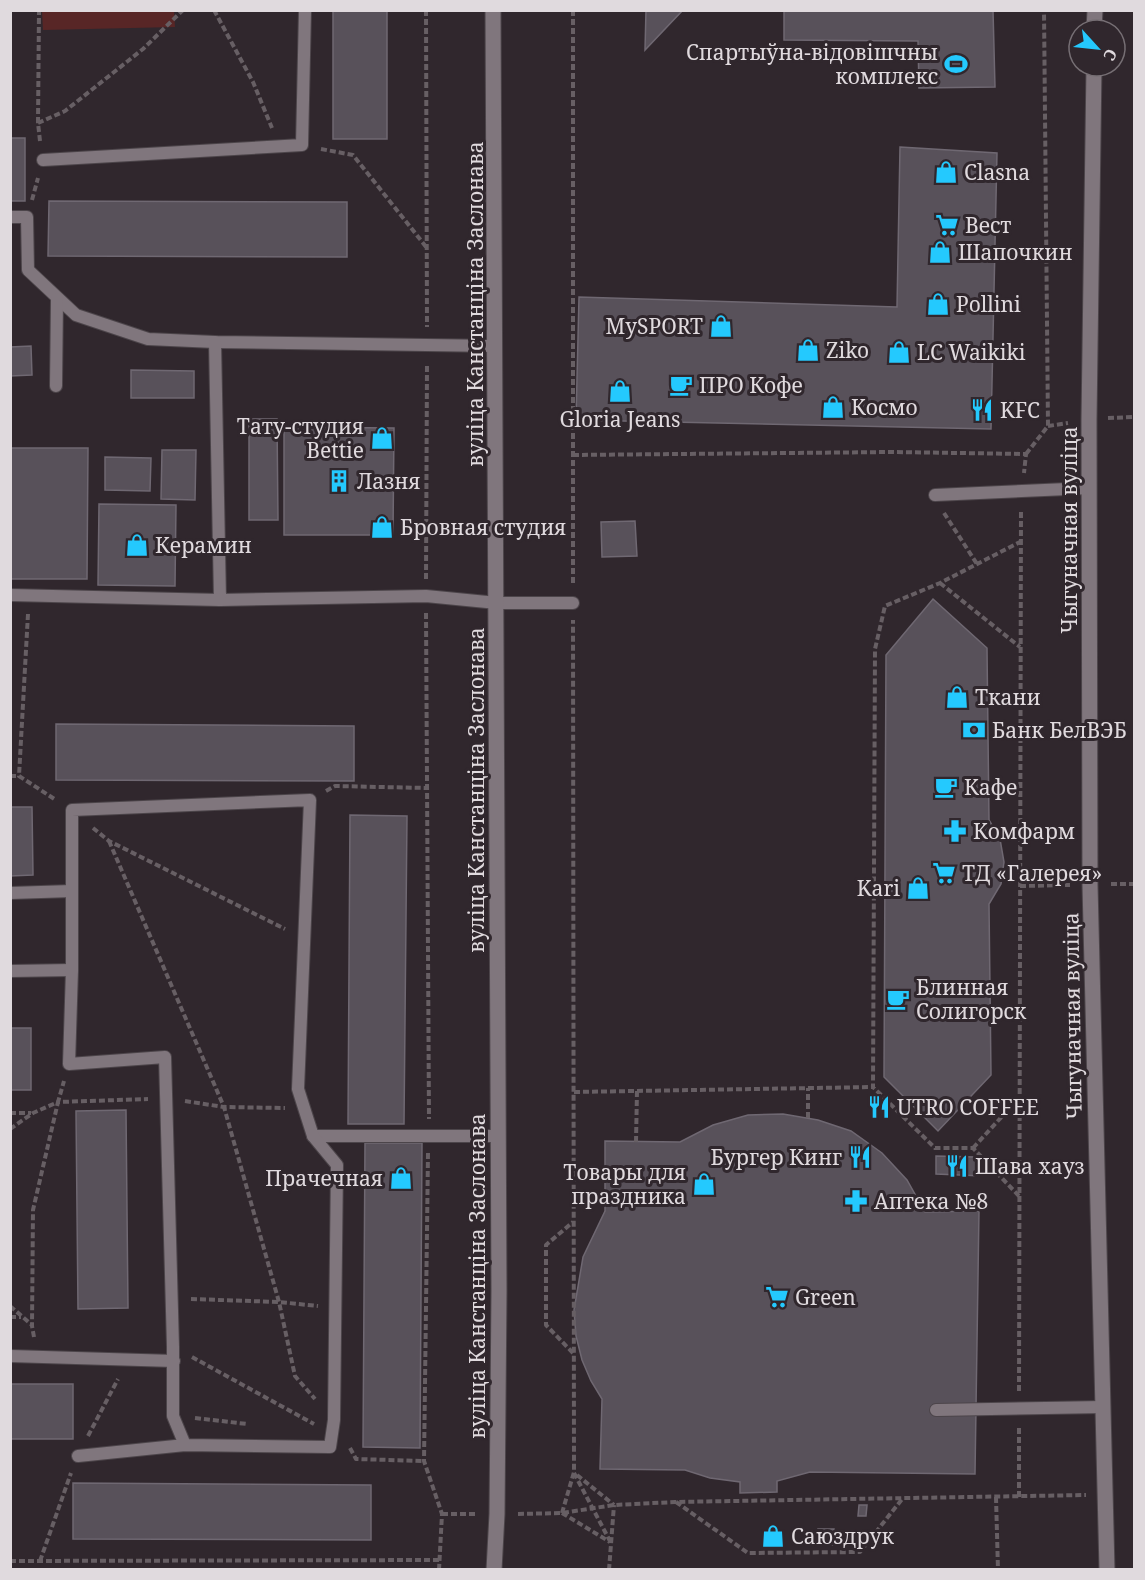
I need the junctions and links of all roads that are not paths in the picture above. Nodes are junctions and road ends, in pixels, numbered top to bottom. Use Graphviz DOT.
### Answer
graph roads {
  1 [pos="306,10"];
  2 [pos="493,10"];
  3 [pos="1094,78"];
  4 [pos="43,160"];
  5 [pos="10,217"];
  6 [pos="57,299"];
  7 [pos="215,342"];
  8 [pos="496,346"];
  9 [pos="56,386"];
  10 [pos="1090,488"];
  11 [pos="934,495"];
  12 [pos="10,595"];
  13 [pos="220,600"];
  14 [pos="497,603"];
  15 [pos="573,603"];
  16 [pos="72,891"];
  17 [pos="10,893"];
  18 [pos="72,970"];
  19 [pos="10,971"];
  20 [pos="313,1136"];
  21 [pos="498,1136"];
  22 [pos="10,1356"];
  23 [pos="174,1362"];
  24 [pos="1103,1407"];
  25 [pos="936,1410"];
  26 [pos="184,1445"];
  27 [pos="78,1456"];
  28 [pos="494,1569"];
  29 [pos="1107,1569"];
  1 -- 4 [label="lane"];
  2 -- 8 [label="main road, вуліца Канстанціна Заслонава"];
  3 -- 10 [label="main road, Чыгуначная вуліца"];
  5 -- 6 [label="lane"];
  6 -- 7 [label="lane"];
  6 -- 9 [label="lane"];
  7 -- 8 [label="lane"];
  7 -- 13 [label="lane"];
  8 -- 14 [label="main road, вуліца Канстанціна Заслонава"];
  10 -- 11 [label="lane"];
  10 -- 24 [label="main road, Чыгуначная вуліца"];
  12 -- 13 [label="lane"];
  13 -- 14 [label="lane"];
  14 -- 15 [label="lane"];
  14 -- 21 [label="main road, вуліца Канстанціна Заслонава"];
  16 -- 17 [label="lane"];
  16 -- 18 [label="lane"];
  16 -- 20 [label="lane"];
  18 -- 19 [label="lane"];
  18 -- 23 [label="lane"];
  20 -- 21 [label="lane"];
  20 -- 26 [label="lane"];
  21 -- 28 [label="main road, вуліца Канстанціна Заслонава"];
  22 -- 23 [label="lane"];
  23 -- 26 [label="lane"];
  24 -- 25 [label="lane"];
  24 -- 29 [label="main road, Чыгуначная вуліца"];
  26 -- 27 [label="lane"];
}
